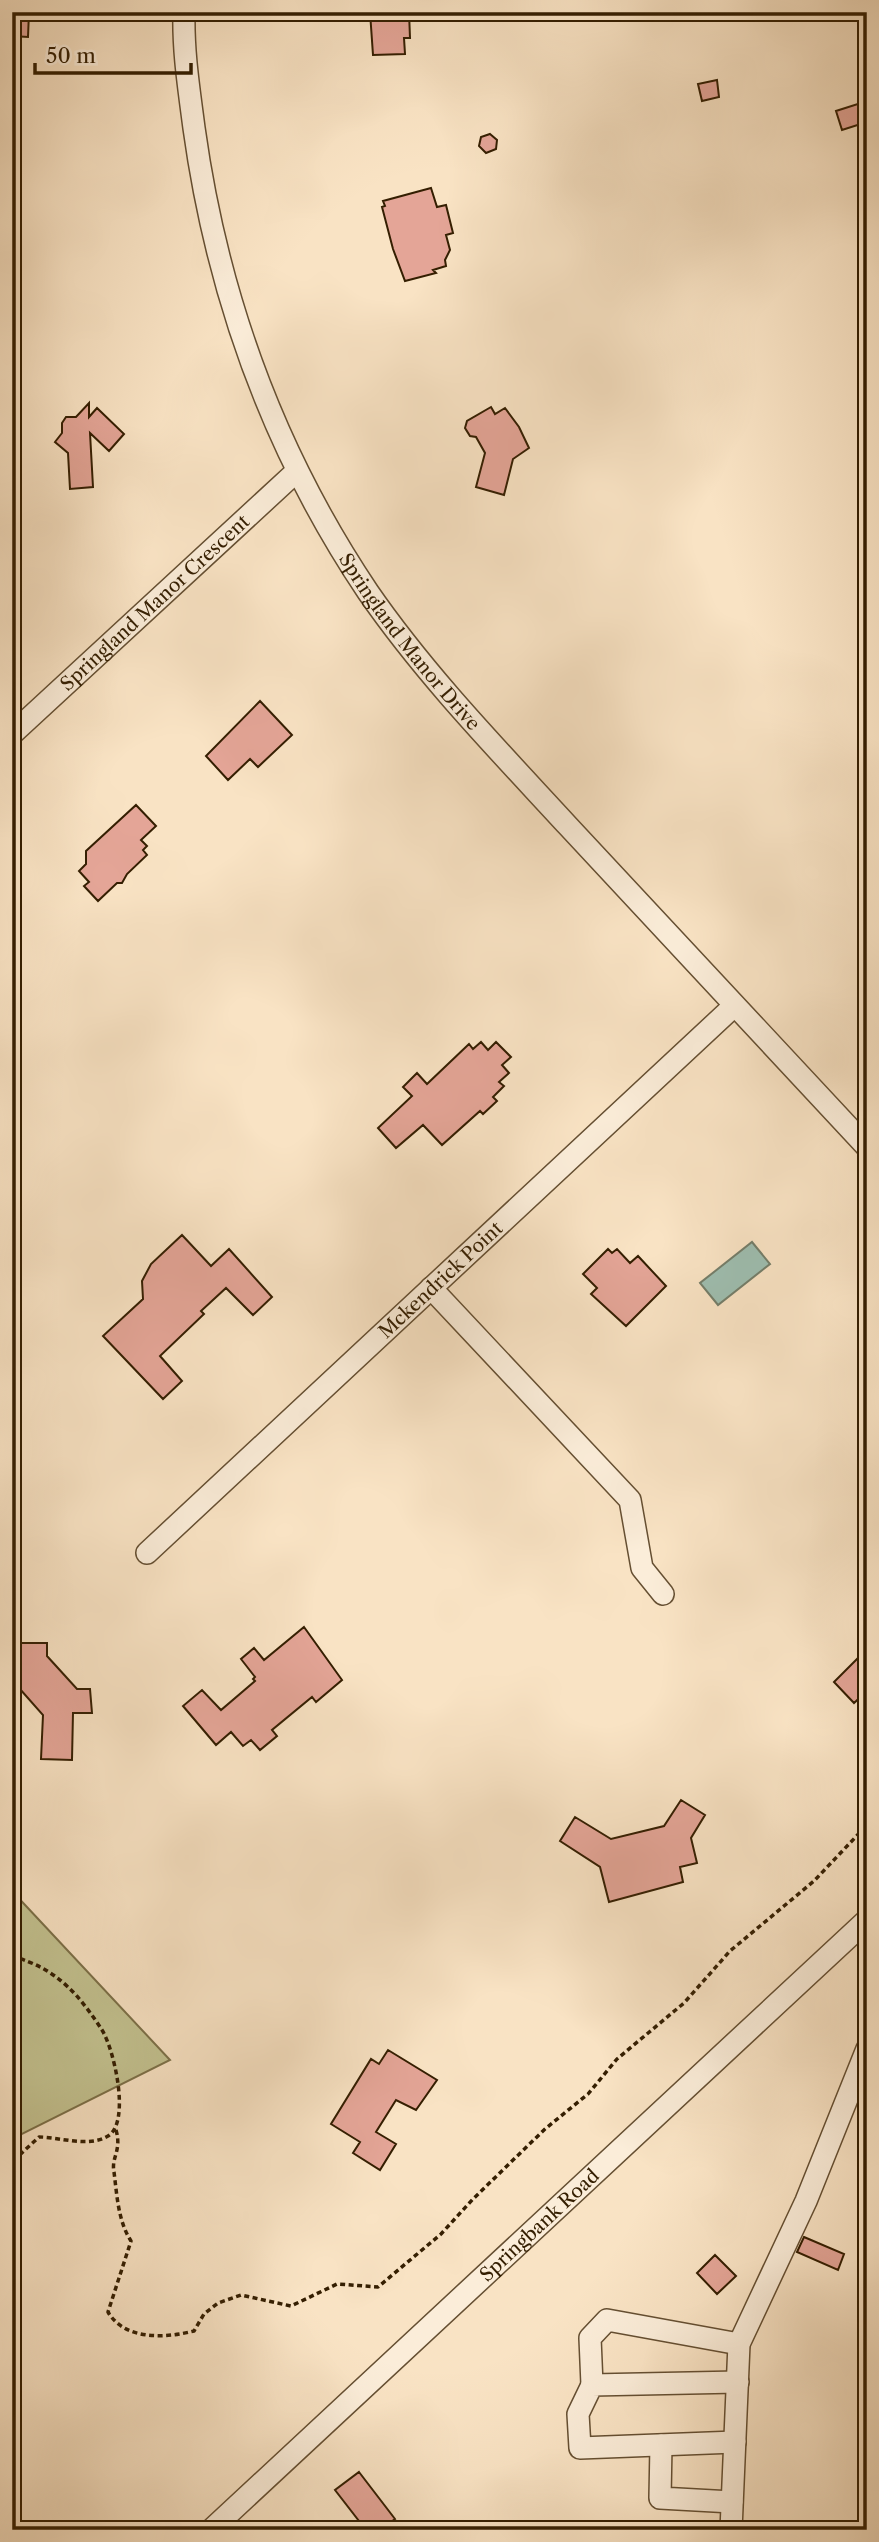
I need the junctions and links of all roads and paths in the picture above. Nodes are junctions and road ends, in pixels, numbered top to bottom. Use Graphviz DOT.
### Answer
graph roads {
  1 [pos="184,12"];
  2 [pos="297,471"];
  3 [pos="12,734"];
  4 [pos="734,1006"];
  5 [pos="867,1147"];
  6 [pos="430,1288"];
  7 [pos="147,1553"];
  8 [pos="663,1594"];
  9 [pos="867,1825"];
  10 [pos="867,1920"];
  11 [pos="12,1956"];
  12 [pos="867,2049"];
  13 [pos="116,2130"];
  14 [pos="12,2162"];
  15 [pos="739,2344"];
  16 [pos="738,2382"];
  17 [pos="592,2385"];
  18 [pos="736,2442"];
  19 [pos="661,2445"];
  20 [pos="732,2502"];
  21 [pos="211,2530"];
  22 [pos="731,2530"];
  1 -- 2 [label="street, Springland Manor Drive"];
  2 -- 3 [label="street, Springland Manor Crescent"];
  2 -- 4 [label="street, Springland Manor Drive"];
  4 -- 5 [label="street, Springland Manor Drive"];
  4 -- 6 [label="street, Mckendrick Point"];
  6 -- 7 [label="street, Mckendrick Point"];
  6 -- 8 [label="street"];
  9 -- 13 [label="path"];
  10 -- 21 [label="street, Springbank Road"];
  11 -- 13 [label="path"];
  12 -- 15 [label="street"];
  13 -- 14 [label="path"];
  15 -- 16 [label="street"];
  15 -- 17 [label="street"];
  16 -- 17 [label="street"];
  16 -- 18 [label="street"];
  17 -- 19 [label="street"];
  18 -- 19 [label="street"];
  18 -- 20 [label="street"];
  19 -- 20 [label="street"];
  20 -- 22 [label="street"];
}
